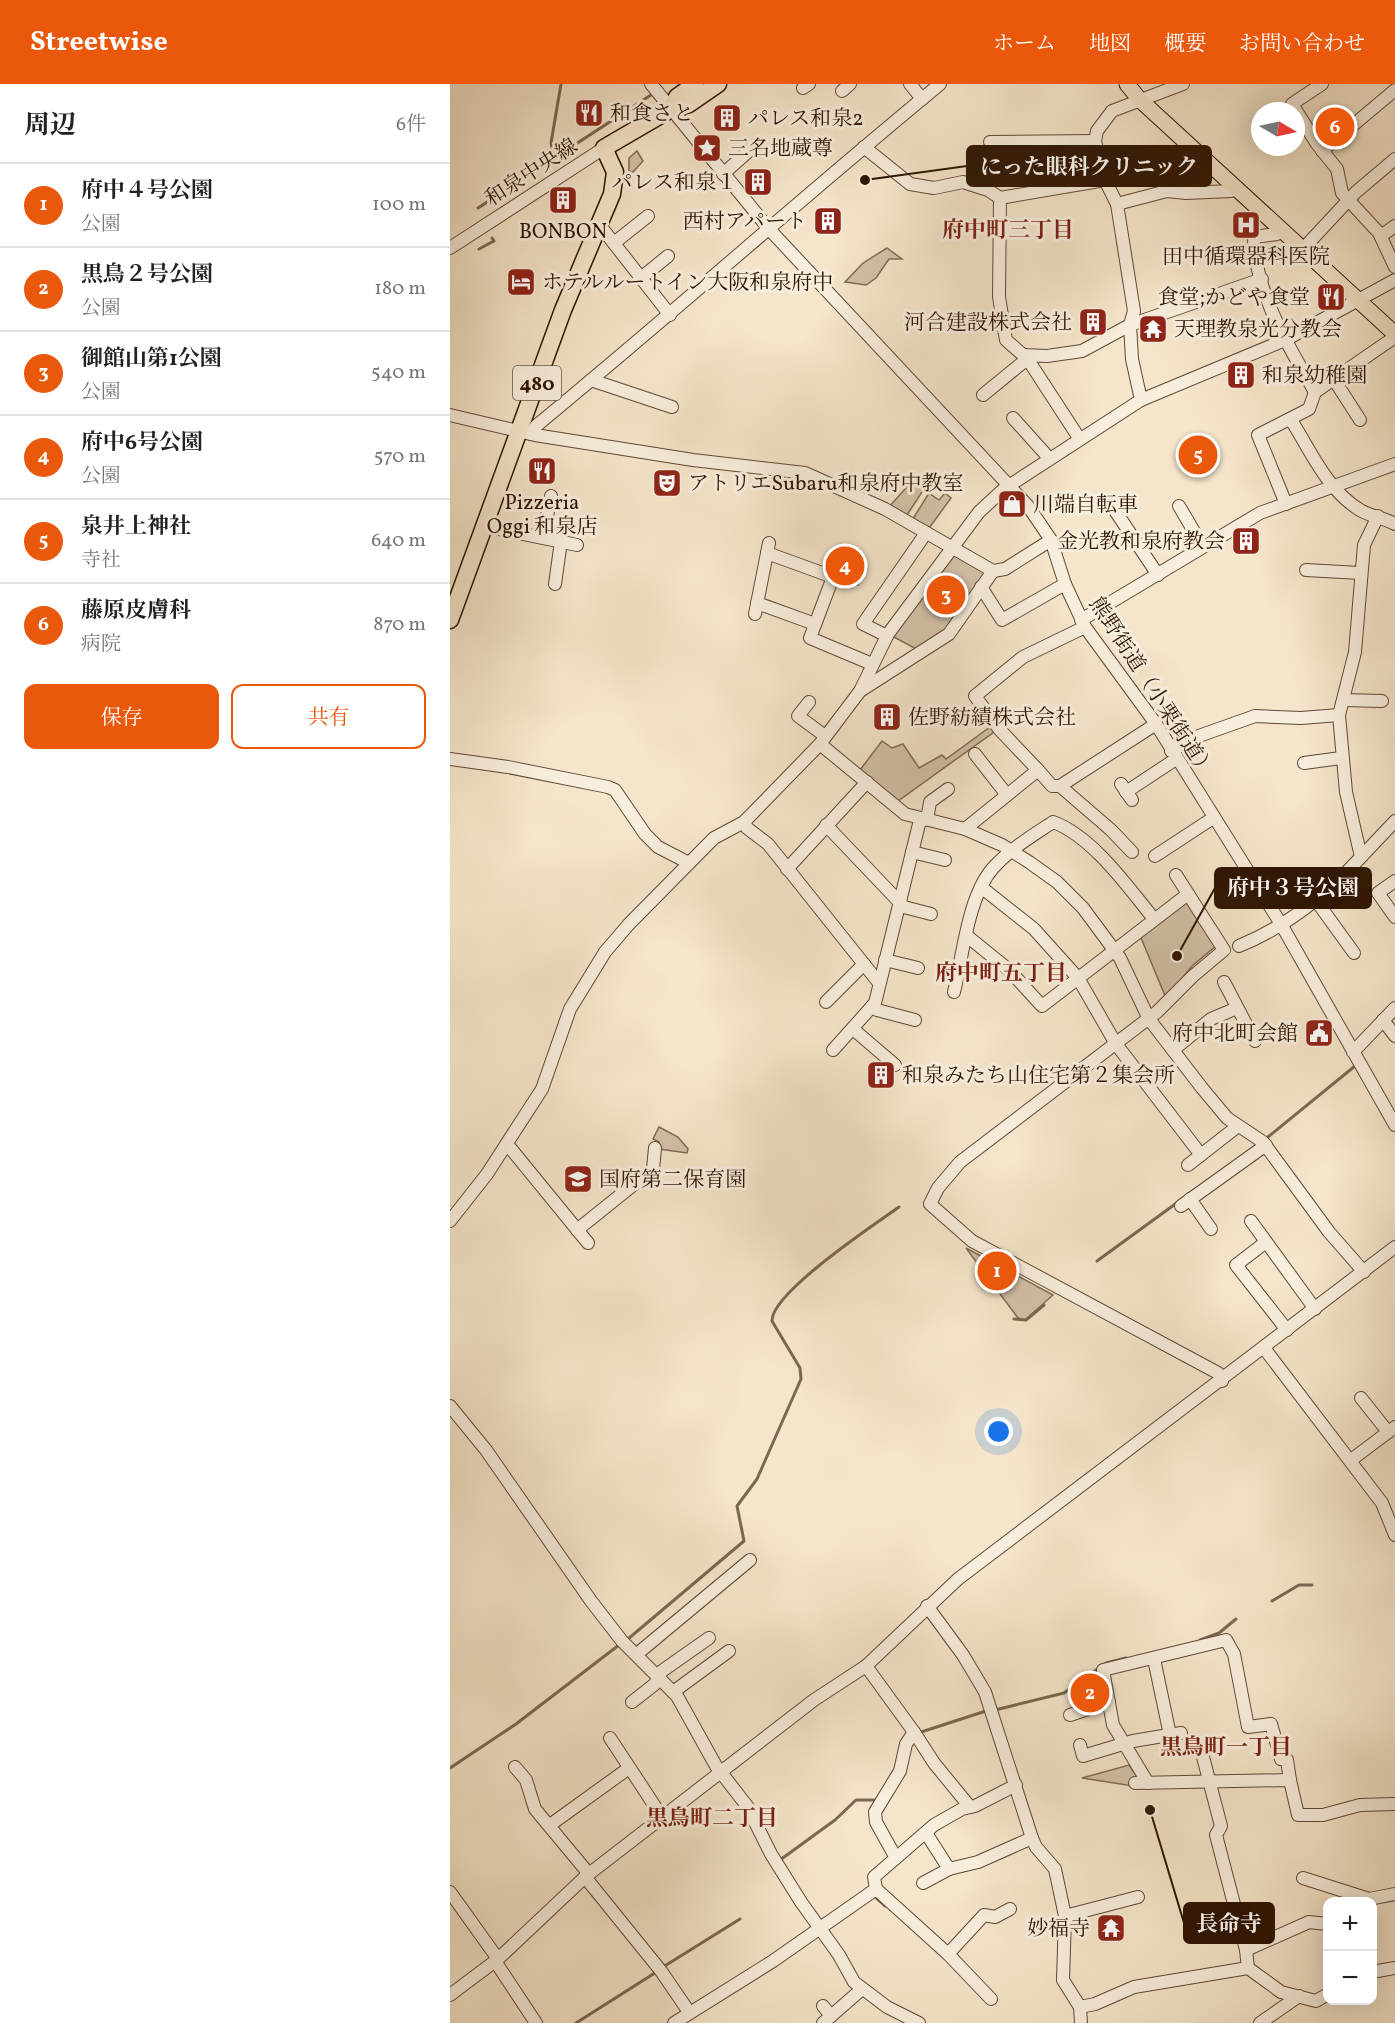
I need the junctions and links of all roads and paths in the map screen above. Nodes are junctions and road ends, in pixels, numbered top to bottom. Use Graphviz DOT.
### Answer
graph roads {
  1 [pos="651,84"];
  2 [pos="695,84"];
  3 [pos="718,84"];
  4 [pos="910,84"];
  5 [pos="940,84"];
  6 [pos="1127,84"];
  7 [pos="1183,84"];
  8 [pos="1322,84"];
  9 [pos="1395,90"];
  10 [pos="922,99"];
  11 [pos="1139,99"];
  12 [pos="671,109"];
  13 [pos="1095,141"];
  14 [pos="990,142"];
  15 [pos="864,147"];
  16 [pos="604,148"];
  17 [pos="751,149"];
  18 [pos="1322,151"];
  19 [pos="1395,159"];
  20 [pos="723,174"];
  21 [pos="1105,180"];
  22 [pos="1237,187"];
  23 [pos="1000,198"];
  24 [pos="1348,200"];
  25 [pos="1117,204"];
  26 [pos="648,216"];
  27 [pos="598,223"];
  28 [pos="1395,226"];
  29 [pos="769,229"];
  30 [pos="1281,229"];
  31 [pos="1381,236"];
  32 [pos="614,243"];
  33 [pos="450,248"];
  34 [pos="1303,249"];
  35 [pos="668,256"];
  36 [pos="1395,267"];
  37 [pos="641,278"];
  38 [pos="1262,279"];
  39 [pos="1395,280"];
  40 [pos="1360,300"];
  41 [pos="670,315"];
  42 [pos="1131,325"];
  43 [pos="1395,335"];
  44 [pos="1285,340"];
  45 [pos="1026,357"];
  46 [pos="1333,378"];
  47 [pos="591,380"];
  48 [pos="1315,392"];
  49 [pos="983,395"];
  50 [pos="1141,400"];
  51 [pos="672,407"];
  52 [pos="450,415"];
  53 [pos="1291,420"];
  54 [pos="1360,420"];
  55 [pos="1021,421"];
  56 [pos="525,432"];
  57 [pos="1079,438"];
  58 [pos="1049,459"];
  59 [pos="1395,464"];
  60 [pos="1009,487"];
  61 [pos="1334,489"];
  62 [pos="551,496"];
  63 [pos="1286,504"];
  64 [pos="1112,506"];
  65 [pos="1179,506"];
  66 [pos="1378,516"];
  67 [pos="1395,522"];
  68 [pos="484,526"];
  69 [pos="926,533"];
  70 [pos="543,536"];
  71 [pos="1051,540"];
  72 [pos="561,541"];
  73 [pos="577,545"];
  74 [pos="1202,545"];
  75 [pos="953,547"];
  76 [pos="1306,570"];
  77 [pos="993,571"];
  78 [pos="1360,573"];
  79 [pos="1158,575"];
  80 [pos="555,584"];
  81 [pos="1065,584"];
  82 [pos="981,587"];
  83 [pos="450,620"];
  84 [pos="815,624"];
  85 [pos="1083,624"];
  86 [pos="887,636"];
  87 [pos="872,664"];
  88 [pos="860,691"];
  89 [pos="1343,700"];
  90 [pos="1382,700"];
  91 [pos="808,702"];
  92 [pos="1339,715"];
  93 [pos="1156,724"];
  94 [pos="822,740"];
  95 [pos="975,754"];
  96 [pos="1174,755"];
  97 [pos="1341,758"];
  98 [pos="450,759"];
  99 [pos="1304,764"];
  100 [pos="1038,771"];
  101 [pos="867,782"];
  102 [pos="1060,786"];
  103 [pos="948,789"];
  104 [pos="1126,792"];
  105 [pos="1007,795"];
  106 [pos="1214,818"];
  107 [pos="922,819"];
  108 [pos="1395,821"];
  109 [pos="744,822"];
  110 [pos="826,825"];
  111 [pos="965,829"];
  112 [pos="1011,851"];
  113 [pos="912,852"];
  114 [pos="1132,852"];
  115 [pos="1155,856"];
  116 [pos="1361,857"];
  117 [pos="945,860"];
  118 [pos="689,863"];
  119 [pos="787,869"];
  120 [pos="1176,875"];
  121 [pos="1395,880"];
  122 [pos="981,887"];
  123 [pos="1188,894"];
  124 [pos="1316,899"];
  125 [pos="899,902"];
  126 [pos="931,914"];
  127 [pos="1395,916"];
  128 [pos="1154,919"];
  129 [pos="1281,924"];
  130 [pos="967,936"];
  131 [pos="1239,946"];
  132 [pos="1114,949"];
  133 [pos="1354,953"];
  134 [pos="885,960"];
  135 [pos="864,964"];
  136 [pos="918,968"];
  137 [pos="1078,978"];
  138 [pos="1224,982"];
  139 [pos="879,983"];
  140 [pos="954,992"];
  141 [pos="826,1002"];
  142 [pos="872,1006"];
  143 [pos="1237,1008"];
  144 [pos="1395,1008"];
  145 [pos="1149,1019"];
  146 [pos="915,1020"];
  147 [pos="1383,1020"];
  148 [pos="853,1029"];
  149 [pos="1395,1036"];
  150 [pos="1249,1037"];
  151 [pos="1116,1044"];
  152 [pos="833,1050"];
  153 [pos="1173,1050"];
  154 [pos="1353,1052"];
  155 [pos="895,1065"];
  156 [pos="1395,1125"];
  157 [pos="1238,1126"];
  158 [pos="507,1144"];
  159 [pos="1266,1145"];
  160 [pos="655,1148"];
  161 [pos="1200,1155"];
  162 [pos="1188,1165"];
  163 [pos="450,1221"];
  164 [pos="1251,1221"];
  165 [pos="1204,1225"];
  166 [pos="578,1230"];
  167 [pos="1266,1242"];
  168 [pos="588,1243"];
  169 [pos="1395,1248"];
  170 [pos="1364,1272"];
  171 [pos="1315,1309"];
  172 [pos="1287,1330"];
  173 [pos="1264,1348"];
  174 [pos="1222,1381"];
  175 [pos="1361,1398"];
  176 [pos="450,1406"];
  177 [pos="1391,1430"];
  178 [pos="1351,1460"];
  179 [pos="1395,1535"];
  180 [pos="747,1568"];
  181 [pos="927,1606"];
  182 [pos="706,1645"];
  183 [pos="729,1651"];
  184 [pos="637,1654"];
  185 [pos="1154,1659"];
  186 [pos="866,1666"];
  187 [pos="659,1677"];
  188 [pos="673,1692"];
  189 [pos="632,1702"];
  190 [pos="1109,1702"];
  191 [pos="1076,1709"];
  192 [pos="914,1732"];
  193 [pos="610,1738"];
  194 [pos="1080,1745"];
  195 [pos="1124,1745"];
  196 [pos="1203,1756"];
  197 [pos="515,1767"];
  198 [pos="629,1768"];
  199 [pos="721,1773"];
  200 [pos="1290,1780"];
  201 [pos="1210,1784"];
  202 [pos="1016,1785"];
  203 [pos="1395,1804"];
  204 [pos="970,1808"];
  205 [pos="663,1817"];
  206 [pos="550,1825"];
  207 [pos="926,1833"];
  208 [pos="1032,1838"];
  209 [pos="896,1858"];
  210 [pos="949,1869"];
  211 [pos="587,1876"];
  212 [pos="1302,1878"];
  213 [pos="923,1883"];
  214 [pos="876,1889"];
  215 [pos="450,1892"];
  216 [pos="1395,1894"];
  217 [pos="1138,1897"];
  218 [pos="1359,1897"];
  219 [pos="1377,1897"];
  220 [pos="1010,1909"];
  221 [pos="1065,1916"];
  222 [pos="1323,1923"];
  223 [pos="821,1928"];
  224 [pos="1246,1950"];
  225 [pos="948,1954"];
  226 [pos="497,1960"];
  227 [pos="1248,1968"];
  228 [pos="1395,1968"];
  229 [pos="1377,1971"];
  230 [pos="862,1989"];
  231 [pos="450,1995"];
  232 [pos="1299,1996"];
  233 [pos="1323,1997"];
  234 [pos="991,1999"];
  235 [pos="1080,2007"];
  236 [pos="689,2012"];
  237 [pos="825,2015"];
  238 [pos="536,2023"];
  239 [pos="674,2023"];
  240 [pos="919,2023"];
  241 [pos="1081,2023"];
  242 [pos="1260,2023"];
  1 -- 12 [label="street, 熊野街道（小栗街道）"];
  2 -- 12 [label="highway"];
  3 -- 12 [label="highway"];
  4 -- 10 [label="street"];
  5 -- 10 [label="street"];
  6 -- 11 [label="main road"];
  7 -- 11 [label="street"];
  8 -- 18 [label="street"];
  9 -- 18 [label="street"];
  10 -- 15 [label="street"];
  11 -- 13 [label="street"];
  11 -- 22 [label="main road"];
  12 -- 16 [label="highway"];
  12 -- 20 [label="street, 熊野街道（小栗街道）"];
  13 -- 14 [label="street"];
  13 -- 21 [label="street"];
  15 -- 23 [label="street"];
  15 -- 29 [label="street"];
  16 -- 27 [label="highway, 480"];
  16 -- 33 [label="street, 和泉中央線"];
  17 -- 20 [label="street"];
  18 -- 24 [label="street"];
  19 -- 24 [label="street"];
  20 -- 29 [label="street, 熊野街道（小栗街道）"];
  21 -- 23 [label="street"];
  21 -- 25 [label="street"];
  22 -- 25 [label="street"];
  22 -- 30 [label="main road"];
  23 -- 45 [label="street"];
  24 -- 31 [label="street"];
  24 -- 34 [label="street"];
  25 -- 42 [label="street"];
  26 -- 32 [label="street"];
  27 -- 32 [label="street"];
  27 -- 56 [label="highway, 480"];
  28 -- 31 [label="street"];
  29 -- 41 [label="street"];
  29 -- 60 [label="street, 熊野街道（小栗街道）"];
  30 -- 34 [label="main road"];
  30 -- 38 [label="street"];
  31 -- 36 [label="street"];
  32 -- 37 [label="street"];
  34 -- 40 [label="main road"];
  35 -- 37 [label="street"];
  37 -- 41 [label="street"];
  38 -- 42 [label="street"];
  38 -- 44 [label="street"];
  39 -- 40 [label="street"];
  40 -- 43 [label="main road"];
  40 -- 44 [label="street"];
  41 -- 47 [label="street"];
  42 -- 45 [label="street"];
  42 -- 50 [label="street"];
  43 -- 46 [label="street"];
  44 -- 48 [label="street"];
  44 -- 50 [label="street"];
  45 -- 49 [label="street"];
  45 -- 57 [label="street"];
  46 -- 48 [label="street"];
  46 -- 54 [label="street"];
  47 -- 51 [label="street"];
  47 -- 56 [label="street"];
  48 -- 53 [label="street"];
  50 -- 57 [label="street"];
  52 -- 56 [label="street"];
  53 -- 61 [label="street"];
  53 -- 63 [label="street"];
  55 -- 58 [label="street"];
  56 -- 68 [label="highway, 480"];
  56 -- 69 [label="street"];
  57 -- 58 [label="street"];
  58 -- 60 [label="street"];
  59 -- 61 [label="street"];
  60 -- 71 [label="street, 熊野街道（小栗街道）"];
  60 -- 75 [label="street"];
  61 -- 63 [label="street"];
  61 -- 66 [label="street"];
  62 -- 70 [label="street"];
  63 -- 74 [label="street"];
  64 -- 79 [label="street"];
  65 -- 74 [label="street"];
  66 -- 67 [label="street"];
  66 -- 78 [label="street"];
  68 -- 70 [label="street"];
  68 -- 83 [label="highway, 480"];
  69 -- 75 [label="street"];
  69 -- 86 [label="street"];
  70 -- 72 [label="street"];
  71 -- 77 [label="street"];
  71 -- 81 [label="street, 熊野街道（小栗街道）"];
  72 -- 73 [label="street"];
  72 -- 80 [label="street"];
  74 -- 79 [label="street"];
  75 -- 77 [label="street"];
  75 -- 86 [label="street"];
  76 -- 78 [label="street"];
  77 -- 82 [label="street"];
  78 -- 89 [label="street"];
  79 -- 85 [label="street"];
  81 -- 82 [label="street"];
  81 -- 85 [label="street, 熊野街道（小栗街道）"];
  82 -- 88 [label="street"];
  84 -- 84 [label="street"];
  84 -- 87 [label="street"];
  85 -- 93 [label="street, 熊野街道（小栗街道）"];
  85 -- 100 [label="street"];
  86 -- 87 [label="street"];
  87 -- 88 [label="street"];
  88 -- 94 [label="street"];
  89 -- 90 [label="street"];
  89 -- 92 [label="street"];
  91 -- 94 [label="street"];
  92 -- 96 [label="street"];
  92 -- 97 [label="street"];
  93 -- 96 [label="street, 熊野街道（小栗街道）"];
  93 -- 102 [label="street"];
  94 -- 101 [label="street"];
  94 -- 109 [label="street"];
  95 -- 105 [label="street"];
  96 -- 104 [label="street"];
  96 -- 106 [label="street, 熊野街道（小栗街道）"];
  97 -- 99 [label="street"];
  97 -- 116 [label="street"];
  98 -- 118 [label="street"];
  100 -- 102 [label="street"];
  100 -- 105 [label="street"];
  101 -- 107 [label="street"];
  101 -- 110 [label="street"];
  102 -- 114 [label="street"];
  103 -- 107 [label="street"];
  105 -- 111 [label="street"];
  106 -- 115 [label="street"];
  106 -- 129 [label="street, 熊野街道（小栗街道）"];
  107 -- 111 [label="street"];
  107 -- 113 [label="street"];
  108 -- 116 [label="street"];
  109 -- 118 [label="street"];
  109 -- 119 [label="street"];
  110 -- 119 [label="street"];
  110 -- 125 [label="street"];
  111 -- 112 [label="street"];
  112 -- 122 [label="street"];
  112 -- 128 [label="street"];
  112 -- 132 [label="street"];
  113 -- 117 [label="street"];
  113 -- 125 [label="street"];
  116 -- 124 [label="street"];
  118 -- 158 [label="street"];
  119 -- 135 [label="street"];
  120 -- 123 [label="street"];
  121 -- 127 [label="street"];
  122 -- 130 [label="street"];
  122 -- 137 [label="street"];
  123 -- 128 [label="street"];
  123 -- 145 [label="street"];
  124 -- 129 [label="street"];
  124 -- 133 [label="street"];
  125 -- 126 [label="street"];
  125 -- 134 [label="street"];
  128 -- 132 [label="street"];
  129 -- 131 [label="street"];
  129 -- 154 [label="street, 熊野街道（小栗街道）"];
  130 -- 137 [label="street"];
  130 -- 140 [label="street"];
  132 -- 137 [label="street"];
  132 -- 145 [label="street"];
  134 -- 136 [label="street"];
  134 -- 139 [label="street"];
  135 -- 139 [label="street"];
  135 -- 141 [label="street"];
  137 -- 151 [label="street"];
  138 -- 143 [label="street"];
  139 -- 142 [label="street"];
  142 -- 146 [label="street"];
  142 -- 148 [label="street"];
  143 -- 150 [label="street"];
  143 -- 153 [label="street"];
  144 -- 147 [label="street"];
  145 -- 151 [label="street"];
  145 -- 153 [label="street"];
  147 -- 149 [label="street"];
  147 -- 154 [label="street"];
  148 -- 152 [label="street"];
  148 -- 155 [label="street"];
  151 -- 161 [label="street"];
  151 -- 174 [label="street"];
  153 -- 157 [label="street"];
  154 -- 156 [label="street, 熊野街道（小栗街道）"];
  157 -- 159 [label="street"];
  157 -- 161 [label="street"];
  158 -- 163 [label="street"];
  158 -- 166 [label="street"];
  159 -- 165 [label="street"];
  159 -- 170 [label="street"];
  160 -- 166 [label="street"];
  161 -- 162 [label="street"];
  164 -- 167 [label="street"];
  166 -- 168 [label="street"];
  167 -- 171 [label="street"];
  167 -- 172 [label="street"];
  169 -- 170 [label="street"];
  170 -- 171 [label="street"];
  171 -- 172 [label="street"];
  172 -- 173 [label="street"];
  173 -- 174 [label="street"];
  173 -- 178 [label="street"];
  174 -- 181 [label="street"];
  175 -- 177 [label="street"];
  176 -- 184 [label="street"];
  177 -- 178 [label="street"];
  178 -- 179 [label="street"];
  180 -- 184 [label="street"];
  181 -- 186 [label="street"];
  181 -- 202 [label="street"];
  182 -- 187 [label="street"];
  183 -- 188 [label="street"];
  184 -- 187 [label="street"];
  185 -- 190 [label="street"];
  185 -- 195 [label="street"];
  185 -- 200 [label="street"];
  186 -- 192 [label="street"];
  186 -- 199 [label="street"];
  187 -- 188 [label="street"];
  187 -- 189 [label="street"];
  188 -- 199 [label="street"];
  190 -- 191 [label="street"];
  190 -- 195 [label="street"];
  192 -- 204 [label="street"];
  192 -- 209 [label="street"];
  193 -- 198 [label="street"];
  194 -- 195 [label="street"];
  195 -- 201 [label="street"];
  196 -- 201 [label="street"];
  197 -- 206 [label="street"];
  198 -- 205 [label="street"];
  198 -- 206 [label="street"];
  199 -- 205 [label="street"];
  199 -- 223 [label="street"];
  200 -- 201 [label="street"];
  200 -- 203 [label="street"];
  201 -- 224 [label="street"];
  202 -- 204 [label="street"];
  202 -- 208 [label="street"];
  204 -- 207 [label="street"];
  205 -- 211 [label="street"];
  206 -- 211 [label="street"];
  207 -- 209 [label="street"];
  207 -- 210 [label="street"];
  208 -- 210 [label="street"];
  208 -- 221 [label="street"];
  209 -- 214 [label="street"];
  210 -- 213 [label="street"];
  211 -- 226 [label="street"];
  211 -- 236 [label="street"];
  212 -- 218 [label="street"];
  214 -- 223 [label="street"];
  214 -- 225 [label="street"];
  215 -- 226 [label="street"];
  216 -- 219 [label="street"];
  217 -- 221 [label="street"];
  220 -- 225 [label="street"];
  221 -- 235 [label="street"];
  222 -- 224 [label="street"];
  223 -- 230 [label="street"];
  223 -- 236 [label="street"];
  224 -- 227 [label="street"];
  225 -- 234 [label="street"];
  226 -- 231 [label="street"];
  226 -- 238 [label="street"];
  227 -- 232 [label="street"];
  227 -- 235 [label="street"];
  228 -- 229 [label="street"];
  230 -- 237 [label="street"];
  230 -- 240 [label="street"];
  232 -- 233 [label="street"];
  232 -- 242 [label="street"];
  235 -- 241 [label="street"];
  236 -- 239 [label="street"];
}
